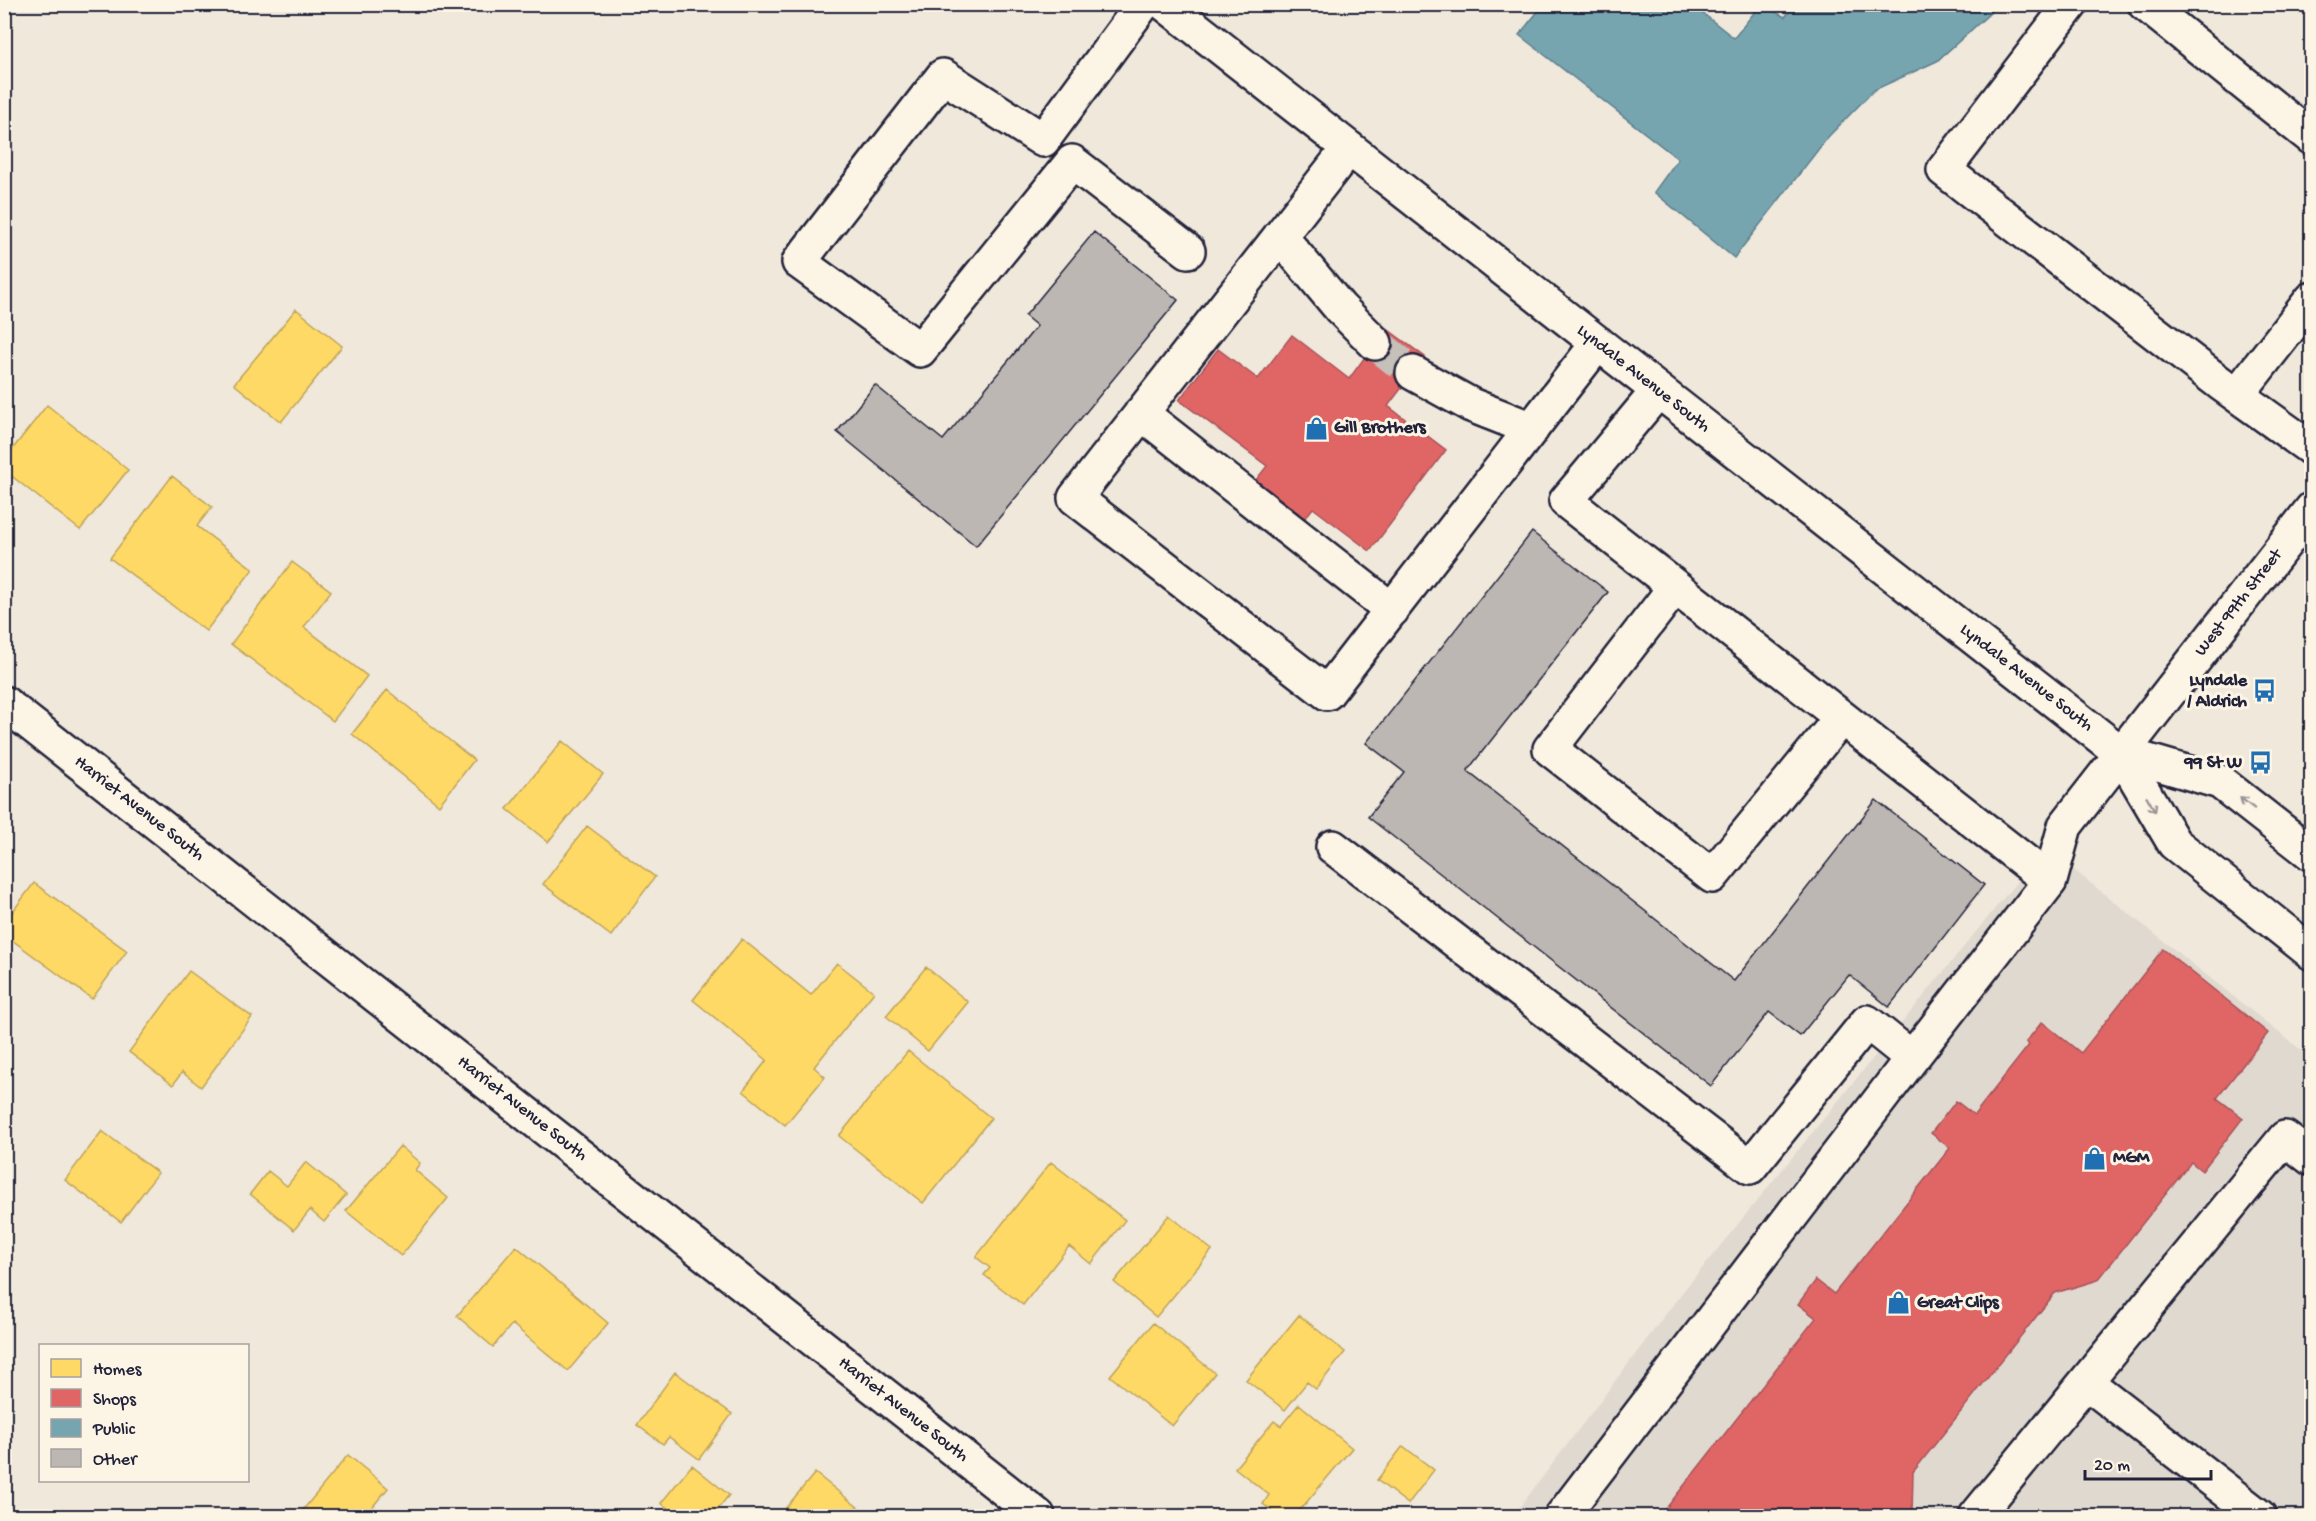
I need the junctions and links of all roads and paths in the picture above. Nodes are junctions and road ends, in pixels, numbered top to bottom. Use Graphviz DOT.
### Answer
graph roads {
  1 [pos="1143,4"];
  2 [pos="1165,4"];
  3 [pos="2071,4"];
  4 [pos="2145,4"];
  5 [pos="2312,138"];
  6 [pos="1043,140"];
  7 [pos="1348,148"];
  8 [pos="1072,162"];
  9 [pos="1280,236"];
  10 [pos="1188,251"];
  11 [pos="2312,299"];
  12 [pos="1375,343"];
  13 [pos="1598,343"];
  14 [pos="1413,373"];
  15 [pos="1658,391"];
  16 [pos="2237,395"];
  17 [pos="1141,413"];
  18 [pos="1532,429"];
  19 [pos="2312,449"];
  20 [pos="2312,509"];
  21 [pos="1675,586"];
  22 [pos="1392,610"];
  23 [pos="4,703"];
  24 [pos="1841,718"];
  25 [pos="2121,753"];
  26 [pos="1333,847"];
  27 [pos="2312,854"];
  28 [pos="2050,882"];
  29 [pos="2312,952"];
  30 [pos="1912,1058"];
  31 [pos="2312,1159"];
  32 [pos="2086,1382"];
  33 [pos="1038,1516"];
  34 [pos="1562,1516"];
  35 [pos="1977,1516"];
  36 [pos="2259,1516"];
  1 -- 6 [label="street"];
  2 -- 7 [label="street, Lyndale Avenue South"];
  3 -- 16 [label="street"];
  4 -- 5 [label="street"];
  6 -- 8 [label="street"];
  6 -- 8 [label="street"];
  7 -- 9 [label="street"];
  7 -- 13 [label="street, Lyndale Avenue South"];
  8 -- 10 [label="street"];
  9 -- 12 [label="street"];
  9 -- 17 [label="street"];
  11 -- 16 [label="street"];
  13 -- 15 [label="street, Lyndale Avenue South"];
  13 -- 18 [label="street"];
  14 -- 18 [label="street"];
  15 -- 21 [label="street"];
  15 -- 25 [label="street, Lyndale Avenue South"];
  16 -- 19 [label="street"];
  17 -- 22 [label="street"];
  17 -- 22 [label="street"];
  18 -- 22 [label="street"];
  20 -- 25 [label="street, West 99th Street"];
  21 -- 24 [label="street"];
  21 -- 24 [label="street"];
  23 -- 33 [label="street, Harriet Avenue South"];
  24 -- 28 [label="street"];
  27 -- 25 [label="street, Lyndale Avenue South, one-way"];
  25 -- 28 [label="street, West 99th Street"];
  25 -- 29 [label="street, Lyndale Avenue South, one-way"];
  26 -- 30 [label="street"];
  28 -- 30 [label="street"];
  30 -- 34 [label="street"];
  31 -- 32 [label="street"];
  32 -- 35 [label="street"];
  32 -- 36 [label="street"];
}
